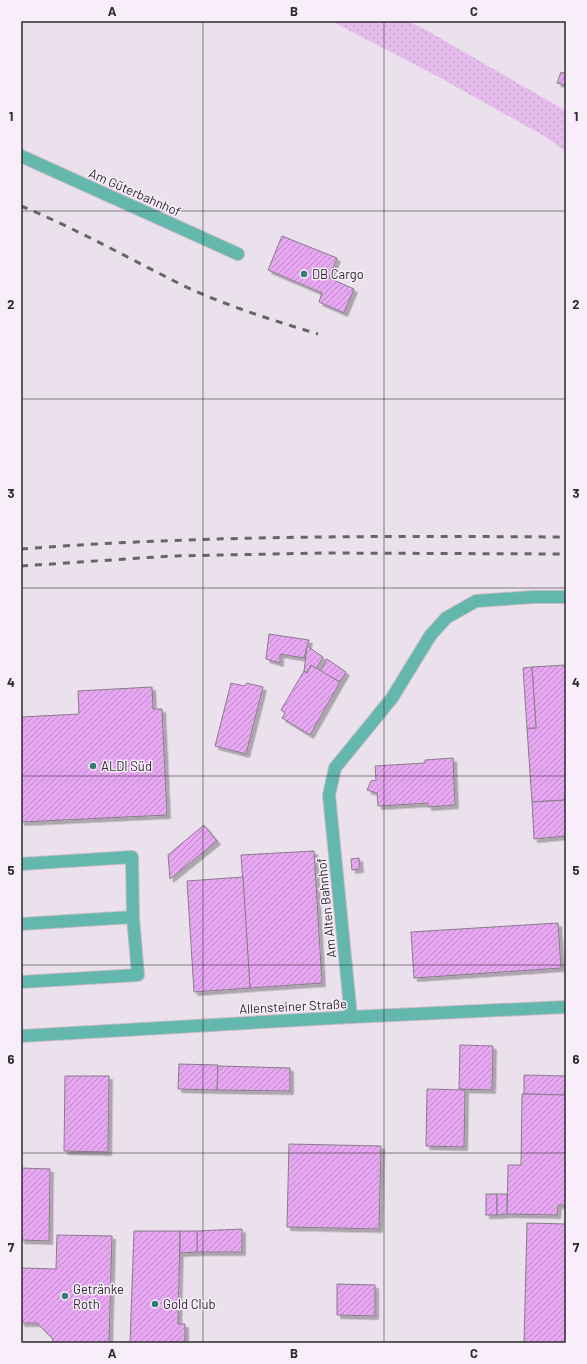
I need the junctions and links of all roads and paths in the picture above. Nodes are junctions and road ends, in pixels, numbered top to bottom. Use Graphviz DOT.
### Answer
graph roads {
  1 [pos="21,156"];
  2 [pos="238,254"];
  3 [pos="566,597"];
  4 [pos="21,864"];
  5 [pos="134,917"];
  6 [pos="21,924"];
  7 [pos="21,982"];
  8 [pos="566,1007"];
  9 [pos="351,1017"];
  10 [pos="21,1036"];
  1 -- 2 [label="street, Am Güterbahnhof"];
  3 -- 9 [label="street, Am Alten Bahnhof"];
  4 -- 5 [label="street"];
  5 -- 6 [label="street"];
  5 -- 7 [label="street"];
  8 -- 9 [label="street, Allensteiner Straße"];
  9 -- 10 [label="street, Allensteiner Straße"];
}
